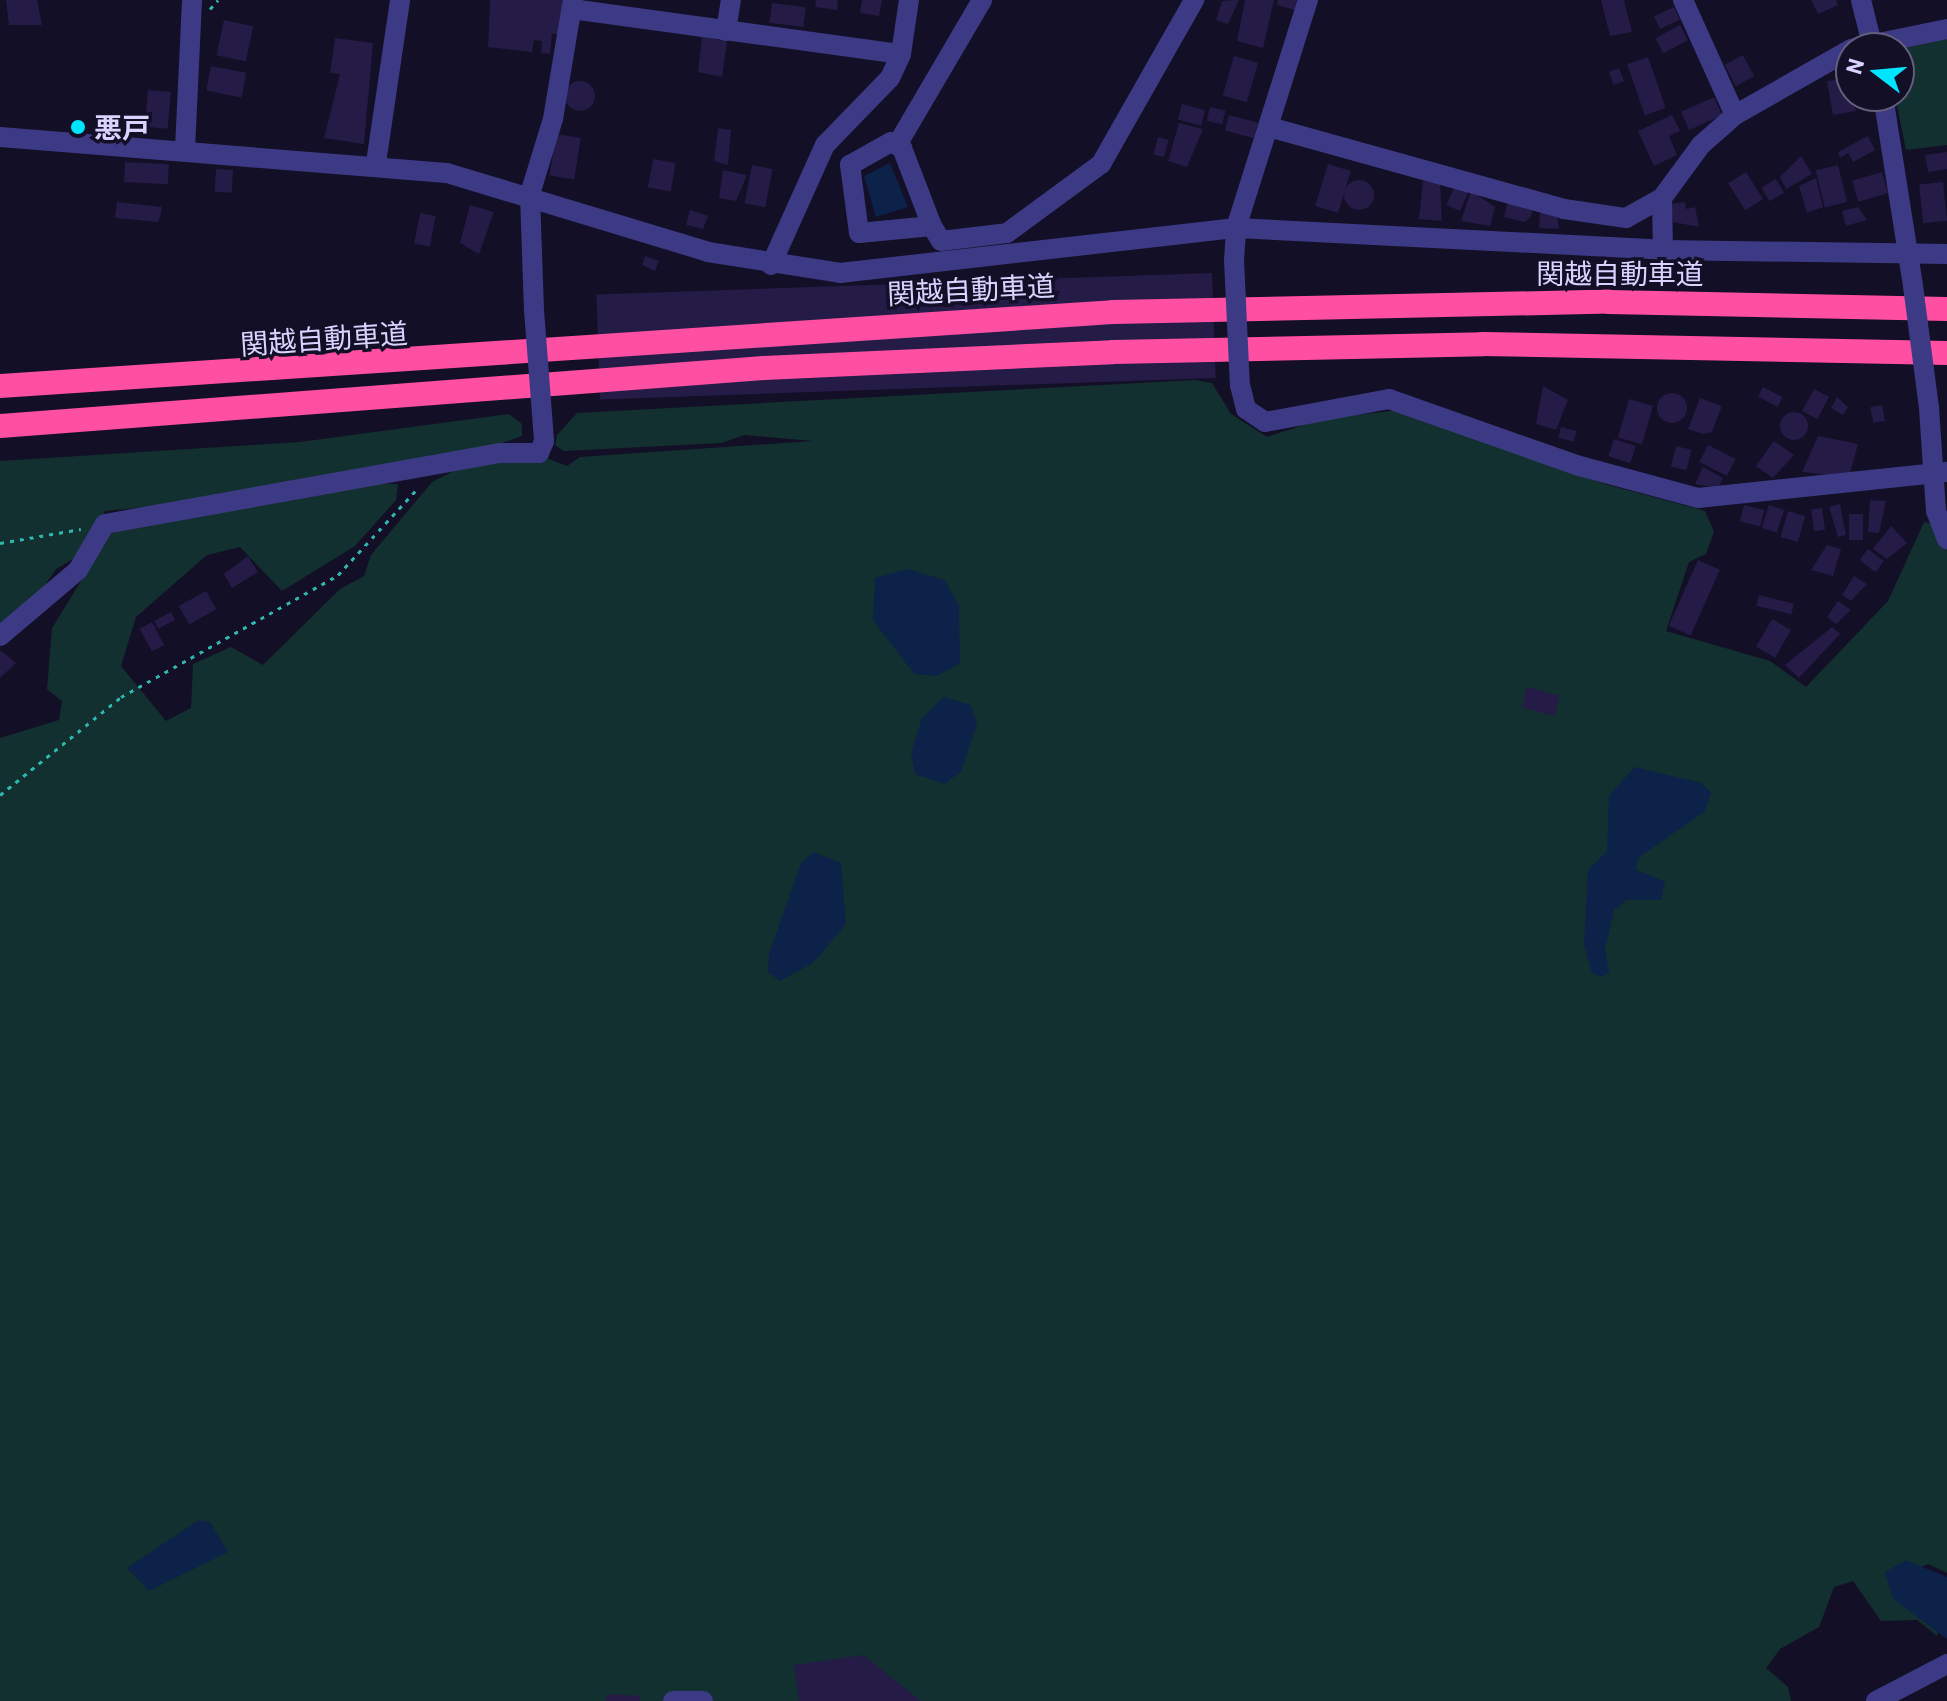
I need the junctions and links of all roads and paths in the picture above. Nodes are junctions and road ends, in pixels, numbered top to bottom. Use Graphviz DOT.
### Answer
graph roads {
  1 [pos="192,0"];
  2 [pos="400,0"];
  3 [pos="731,0"];
  4 [pos="909,0"];
  5 [pos="982,0"];
  6 [pos="1194,0"];
  7 [pos="1308,0"];
  8 [pos="1683,0"];
  9 [pos="1861,0"];
  10 [pos="572,4"];
  11 [pos="1947,29"];
  12 [pos="726,31"];
  13 [pos="1862,32"];
  14 [pos="1915,36"];
  15 [pos="901,54"];
  16 [pos="1835,62"];
  17 [pos="1886,112"];
  18 [pos="1735,115"];
  19 [pos="1269,127"];
  20 [pos="0,137"];
  21 [pos="897,145"];
  22 [pos="185,149"];
  23 [pos="376,163"];
  24 [pos="530,194"];
  25 [pos="1662,198"];
  26 [pos="932,226"];
  27 [pos="1236,228"];
  28 [pos="1663,250"];
  29 [pos="1909,252"];
  30 [pos="1947,254"];
  31 [pos="771,265"];
  32 [pos="1947,309"];
  33 [pos="1947,353"];
  34 [pos="0,386"];
  35 [pos="0,426"];
  36 [pos="433,465"];
  37 [pos="1942,474"];
  38 [pos="105,524"];
  39 [pos="1947,539"];
  40 [pos="0,543"];
  41 [pos="0,636"];
  42 [pos="0,795"];
  43 [pos="1947,1664"];
  44 [pos="673,1701"];
  45 [pos="703,1701"];
  46 [pos="1876,1701"];
  1 -- 22 [label="street"];
  2 -- 23 [label="street"];
  3 -- 12 [label="street"];
  4 -- 15 [label="street"];
  5 -- 21 [label="street"];
  6 -- 26 [label="street"];
  7 -- 19 [label="street"];
  8 -- 18 [label="street"];
  9 -- 13 [label="street"];
  10 -- 12 [label="street"];
  10 -- 24 [label="street"];
  11 -- 14 [label="street"];
  12 -- 15 [label="street"];
  15 -- 31 [label="street"];
  16 -- 18 [label="street"];
  17 -- 29 [label="street"];
  18 -- 25 [label="street"];
  19 -- 25 [label="street"];
  19 -- 27 [label="street"];
  20 -- 22 [label="street"];
  21 -- 26 [label="street"];
  21 -- 26 [label="street"];
  22 -- 23 [label="street"];
  23 -- 24 [label="street"];
  24 -- 31 [label="street"];
  24 -- 36 [label="street, bridge"];
  25 -- 28 [label="street"];
  27 -- 28 [label="street"];
  27 -- 31 [label="street"];
  27 -- 37 [label="street, bridge"];
  28 -- 29 [label="street"];
  29 -- 30 [label="street"];
  29 -- 37 [label="street, bridge"];
  32 -- 34 [label="highway, 関越自動車道"];
  33 -- 35 [label="highway"];
  36 -- 38 [label="street"];
  36 -- 42 [label="path"];
  37 -- 39 [label="street"];
  38 -- 40 [label="path"];
  38 -- 41 [label="street"];
  43 -- 46 [label="street"];
  44 -- 45 [label="street"];
}
